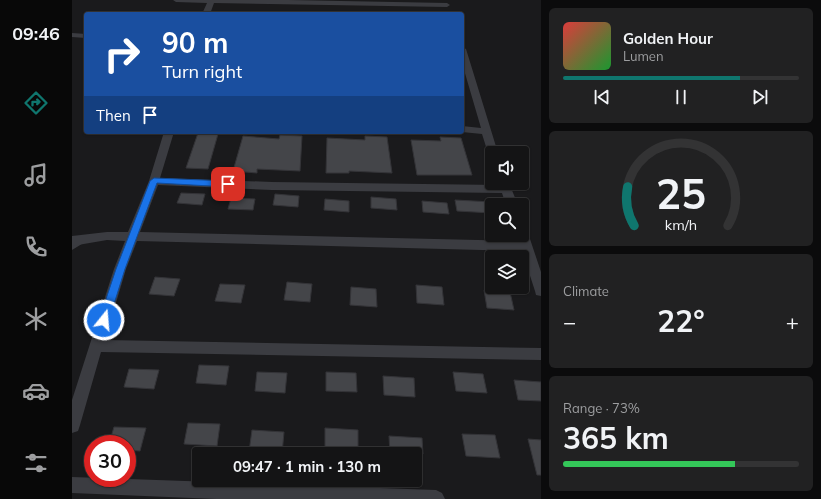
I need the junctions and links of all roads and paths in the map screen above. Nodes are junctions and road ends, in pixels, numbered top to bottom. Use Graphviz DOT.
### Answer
graph roads {
  1 [pos="176,0"];
  2 [pos="212,0"];
  3 [pos="448,6"];
  4 [pos="207,12"];
  5 [pos="72,35"];
  6 [pos="84,36"];
  7 [pos="464,55"];
  8 [pos="464,82"];
  9 [pos="473,82"];
  10 [pos="464,130"];
  11 [pos="487,131"];
  12 [pos="168,134"];
  13 [pos="492,146"];
  14 [pos="154,181"];
  15 [pos="485,186"];
  16 [pos="133,238"];
  17 [pos="84,239"];
  18 [pos="72,241"];
  19 [pos="525,242"];
  20 [pos="526,246"];
  21 [pos="72,248"];
  22 [pos="541,291"];
  23 [pos="96,346"];
  24 [pos="541,354"];
  25 [pos="72,425"];
  26 [pos="72,485"];
  27 [pos="436,499"];
  1 -- 2 [label="street"];
  2 -- 3 [label="street"];
  2 -- 4 [label="street"];
  5 -- 6 [label="street"];
  7 -- 9 [label="street"];
  8 -- 9 [label="street"];
  9 -- 11 [label="street"];
  10 -- 11 [label="street"];
  11 -- 13 [label="street"];
  12 -- 14 [label="street"];
  14 -- 15 [label="street"];
  14 -- 16 [label="street"];
  16 -- 17 [label="street"];
  16 -- 20 [label="street"];
  16 -- 23 [label="street"];
  17 -- 18 [label="street"];
  17 -- 21 [label="lane"];
  19 -- 20 [label="street"];
  20 -- 22 [label="street"];
  23 -- 24 [label="street"];
  23 -- 25 [label="street"];
  26 -- 27 [label="street"];
}
